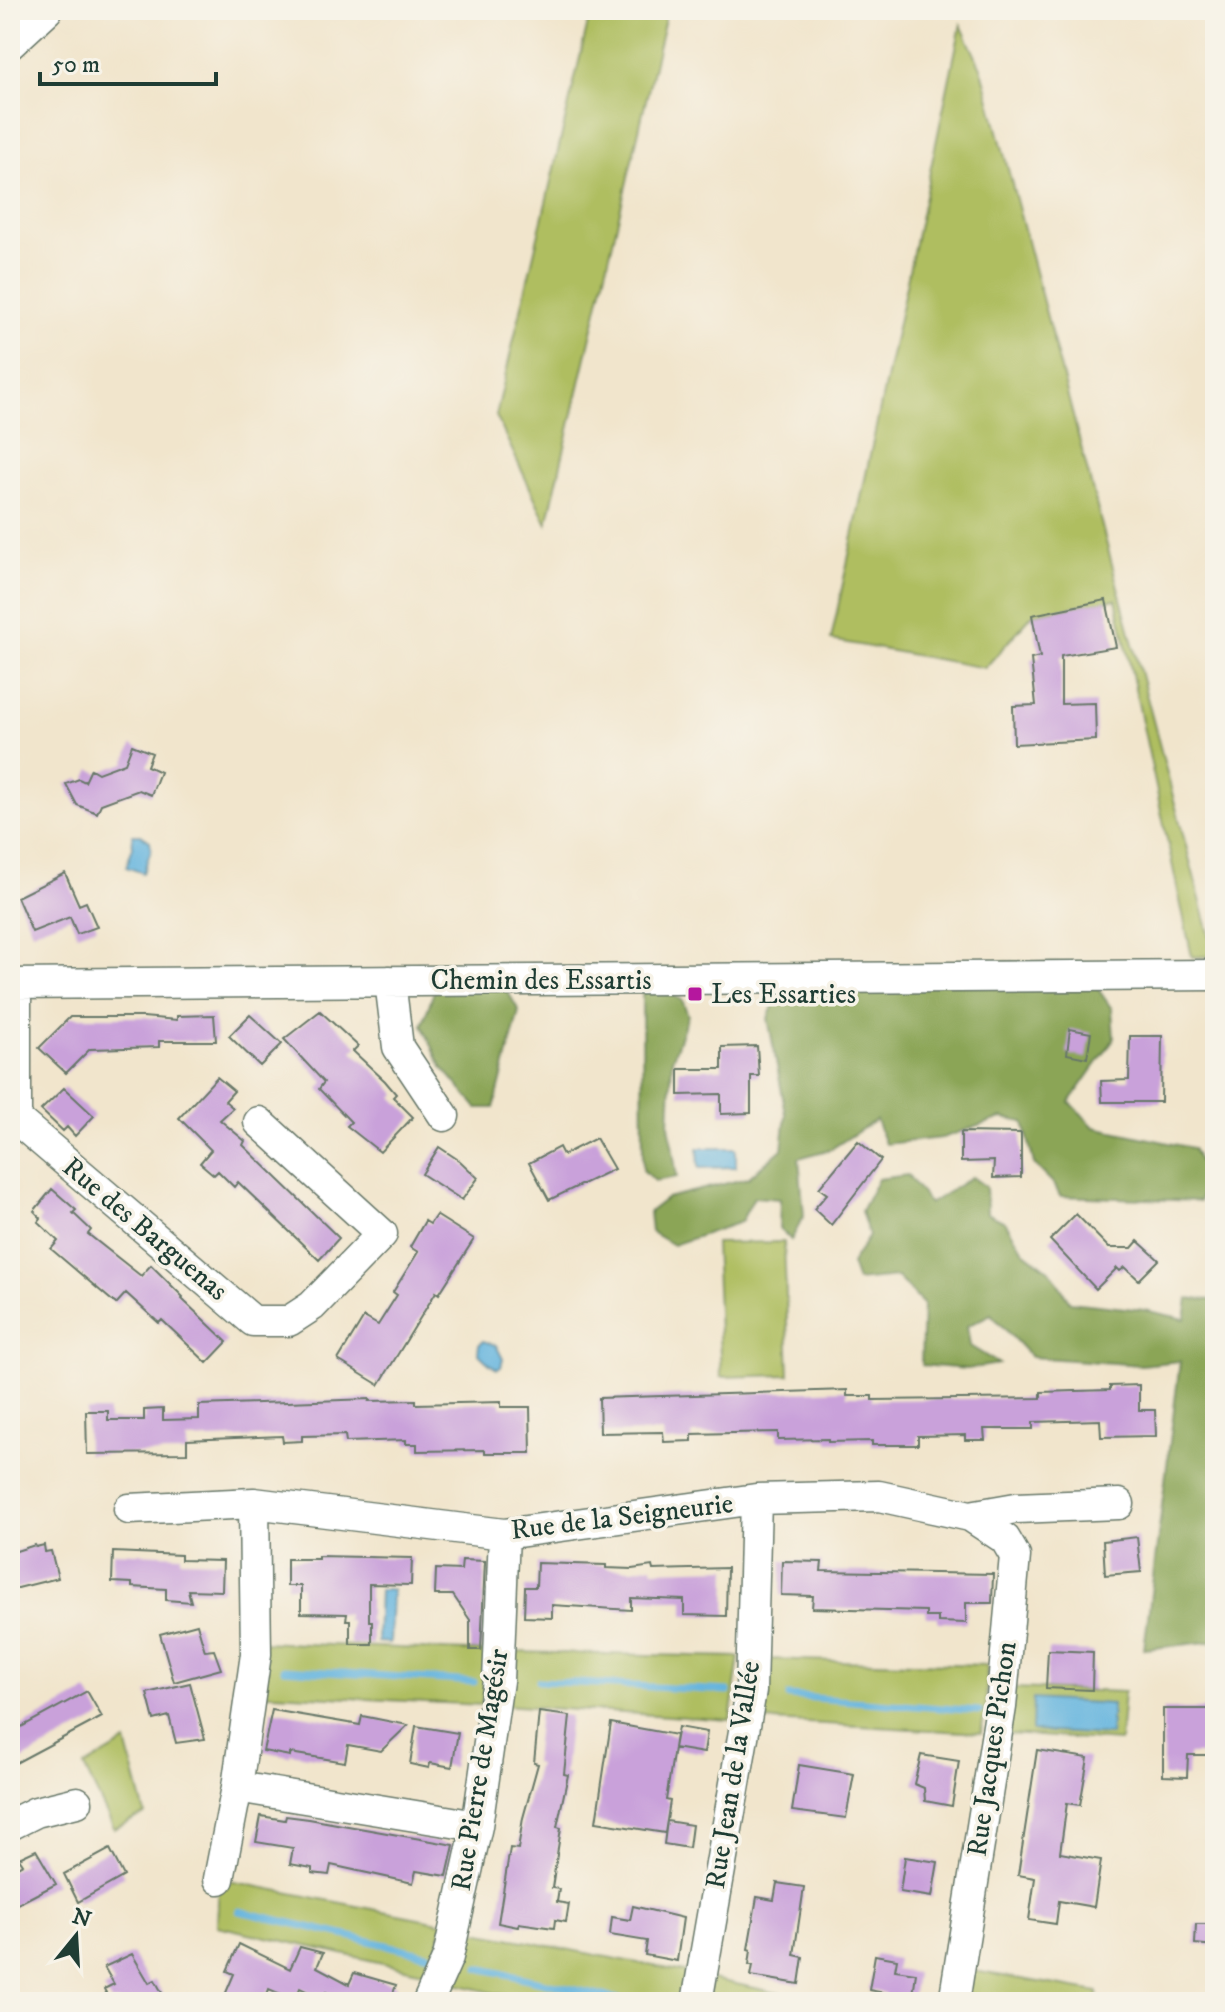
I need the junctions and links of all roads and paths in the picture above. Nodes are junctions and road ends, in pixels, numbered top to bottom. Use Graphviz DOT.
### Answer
graph roads {
  1 [pos="47,10"];
  2 [pos="10,44"];
  3 [pos="1215,975"];
  4 [pos="390,981"];
  5 [pos="13,984"];
  6 [pos="444,1116"];
  7 [pos="259,1122"];
  8 [pos="756,1499"];
  9 [pos="254,1503"];
  10 [pos="1119,1504"];
  11 [pos="129,1509"];
  12 [pos="970,1516"];
  13 [pos="504,1534"];
  14 [pos="237,1787"];
  15 [pos="77,1802"];
  16 [pos="10,1825"];
  17 [pos="477,1826"];
  18 [pos="219,1879"];
  19 [pos="428,2002"];
  20 [pos="697,2002"];
  21 [pos="954,2002"];
  1 -- 2 [label="street"];
  3 -- 4 [label="street, Chemin des Essartis"];
  4 -- 5 [label="street, Chemin des Essartis"];
  4 -- 6 [label="street"];
  5 -- 7 [label="street, Rue des Barguenas"];
  8 -- 12 [label="street, Rue de la Seigneurie"];
  8 -- 13 [label="street, Rue de la Seigneurie"];
  8 -- 20 [label="street, Rue Jean de la Vallée"];
  9 -- 11 [label="street, Rue de la Seigneurie"];
  9 -- 13 [label="street, Rue de la Seigneurie"];
  9 -- 14 [label="street"];
  10 -- 12 [label="street"];
  12 -- 21 [label="street, Rue Jacques Pichon"];
  13 -- 17 [label="street, Rue Pierre de Magésir"];
  14 -- 17 [label="street"];
  14 -- 18 [label="street"];
  15 -- 16 [label="street"];
  17 -- 19 [label="street, Rue Pierre de Magésir"];
}
